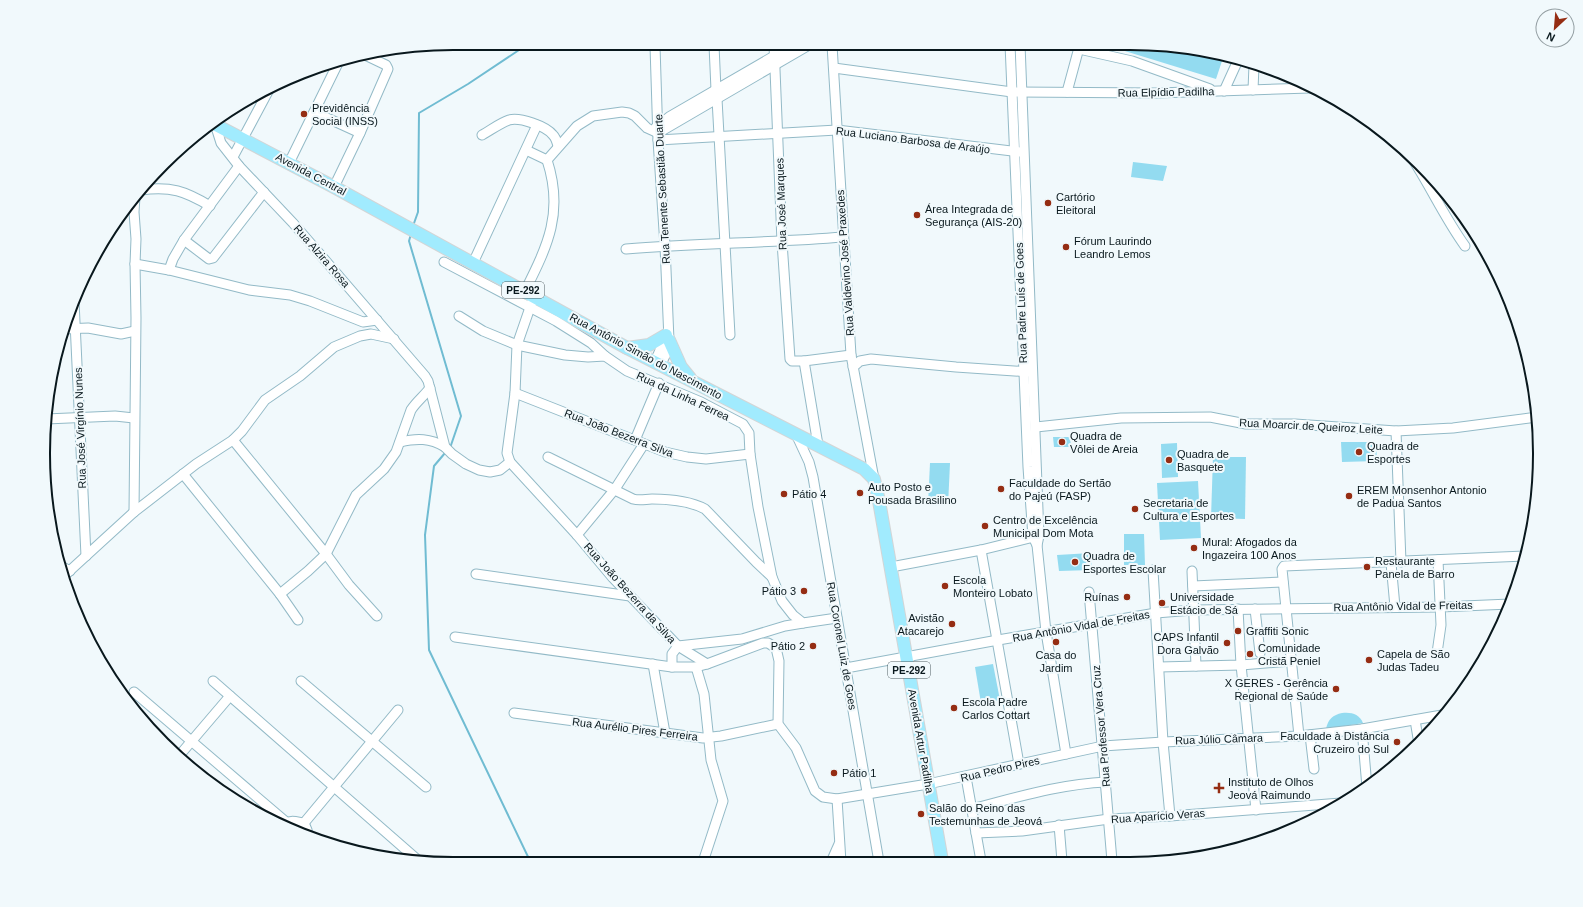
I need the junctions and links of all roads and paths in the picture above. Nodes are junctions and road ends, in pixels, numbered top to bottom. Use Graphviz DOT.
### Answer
graph roads {
  1 [pos="654,50"];
  2 [pos="714,50"];
  3 [pos="774,50"];
  4 [pos="784,50"];
  5 [pos="801,50"];
  6 [pos="832,50"];
  7 [pos="1010,50"];
  8 [pos="1020,50"];
  9 [pos="1079,50"];
  10 [pos="1094,50"];
  11 [pos="774,56"];
  12 [pos="373,59"];
  13 [pos="1236,64"];
  14 [pos="774,66"];
  15 [pos="336,68"];
  16 [pos="834,68"];
  17 [pos="1254,69"];
  18 [pos="1300,88"];
  19 [pos="1252,90"];
  20 [pos="1219,91"];
  21 [pos="1012,92"];
  22 [pos="1022,92"];
  23 [pos="1067,92"];
  24 [pos="716,94"];
  25 [pos="265,97"];
  26 [pos="314,112"];
  27 [pos="219,125"];
  28 [pos="537,125"];
  29 [pos="216,128"];
  30 [pos="837,130"];
  31 [pos="657,132"];
  32 [pos="778,133"];
  33 [pos="360,134"];
  34 [pos="482,136"];
  35 [pos="718,137"];
  36 [pos="244,138"];
  37 [pos="558,146"];
  38 [pos="526,150"];
  39 [pos="1019,152"];
  40 [pos="233,157"];
  41 [pos="547,160"];
  42 [pos="289,163"];
  43 [pos="239,166"];
  44 [pos="1426,179"];
  45 [pos="334,187"];
  46 [pos="148,190"];
  47 [pos="264,192"];
  48 [pos="135,206"];
  49 [pos="210,206"];
  50 [pos="413,230"];
  51 [pos="843,237"];
  52 [pos="184,240"];
  53 [pos="782,242"];
  54 [pos="724,243"];
  55 [pos="665,246"];
  56 [pos="1465,246"];
  57 [pos="626,249"];
  58 [pos="444,262"];
  59 [pos="474,263"];
  60 [pos="134,264"];
  61 [pos="169,270"];
  62 [pos="529,298"];
  63 [pos="75,313"];
  64 [pos="459,316"];
  65 [pos="377,320"];
  66 [pos="70,329"];
  67 [pos="77,329"];
  68 [pos="135,331"];
  69 [pos="730,334"];
  70 [pos="668,335"];
  71 [pos="394,339"];
  72 [pos="517,345"];
  73 [pos="627,348"];
  74 [pos="851,355"];
  75 [pos="605,356"];
  76 [pos="804,361"];
  77 [pos="659,365"];
  78 [pos="853,367"];
  79 [pos="1024,372"];
  80 [pos="1033,372"];
  81 [pos="694,382"];
  82 [pos="659,383"];
  83 [pos="430,388"];
  84 [pos="515,393"];
  85 [pos="134,418"];
  86 [pos="1531,418"];
  87 [pos="52,419"];
  88 [pos="79,419"];
  89 [pos="1036,427"];
  90 [pos="1396,431"];
  91 [pos="796,434"];
  92 [pos="233,440"];
  93 [pos="400,442"];
  94 [pos="640,442"];
  95 [pos="818,445"];
  96 [pos="445,447"];
  97 [pos="750,454"];
  98 [pos="548,457"];
  99 [pos="510,462"];
  100 [pos="183,474"];
  101 [pos="874,479"];
  102 [pos="615,489"];
  103 [pos="134,512"];
  104 [pos="577,535"];
  105 [pos="1036,539"];
  106 [pos="981,550"];
  107 [pos="326,554"];
  108 [pos="86,556"];
  109 [pos="1519,556"];
  110 [pos="1438,560"];
  111 [pos="1401,562"];
  112 [pos="1391,563"];
  113 [pos="891,567"];
  114 [pos="1153,570"];
  115 [pos="1192,571"];
  116 [pos="68,572"];
  117 [pos="476,574"];
  118 [pos="772,577"];
  119 [pos="613,578"];
  120 [pos="1283,582"];
  121 [pos="1193,586"];
  122 [pos="607,592"];
  123 [pos="1089,592"];
  124 [pos="280,594"];
  125 [pos="630,596"];
  126 [pos="1504,604"];
  127 [pos="1440,606"];
  128 [pos="1395,607"];
  129 [pos="1238,609"];
  130 [pos="1255,609"];
  131 [pos="1286,609"];
  132 [pos="1193,610"];
  133 [pos="1156,613"];
  134 [pos="377,616"];
  135 [pos="837,618"];
  136 [pos="298,620"];
  137 [pos="803,623"];
  138 [pos="1092,624"];
  139 [pos="1046,632"];
  140 [pos="455,637"];
  141 [pos="998,640"];
  142 [pos="678,646"];
  143 [pos="1260,653"];
  144 [pos="1437,653"];
  145 [pos="907,657"];
  146 [pos="1291,661"];
  147 [pos="653,664"];
  148 [pos="707,664"];
  149 [pos="1241,665"];
  150 [pos="1196,666"];
  151 [pos="672,667"];
  152 [pos="696,667"];
  153 [pos="1159,667"];
  154 [pos="846,668"];
  155 [pos="301,680"];
  156 [pos="213,681"];
  157 [pos="134,692"];
  158 [pos="230,696"];
  159 [pos="398,710"];
  160 [pos="514,713"];
  161 [pos="1436,716"];
  162 [pos="1416,720"];
  163 [pos="778,724"];
  164 [pos="1362,729"];
  165 [pos="665,733"];
  166 [pos="1310,735"];
  167 [pos="1299,736"];
  168 [pos="1418,736"];
  169 [pos="1249,737"];
  170 [pos="709,738"];
  171 [pos="192,742"];
  172 [pos="372,742"];
  173 [pos="1163,742"];
  174 [pos="1103,746"];
  175 [pos="182,752"];
  176 [pos="1066,754"];
  177 [pos="1019,764"];
  178 [pos="1314,770"];
  179 [pos="966,777"];
  180 [pos="1366,780"];
  181 [pos="1106,782"];
  182 [pos="928,784"];
  183 [pos="334,787"];
  184 [pos="426,787"];
  185 [pos="867,794"];
  186 [pos="837,799"];
  187 [pos="1329,804"];
  188 [pos="971,809"];
  189 [pos="1256,810"];
  190 [pos="274,815"];
  191 [pos="1170,816"];
  192 [pos="1109,819"];
  193 [pos="291,822"];
  194 [pos="304,823"];
  195 [pos="1059,825"];
  196 [pos="307,829"];
  197 [pos="976,833"];
  198 [pos="412,855"];
  199 [pos="706,857"];
  200 [pos="835,857"];
  201 [pos="878,857"];
  202 [pos="941,857"];
  203 [pos="980,857"];
  204 [pos="1062,857"];
  205 [pos="1112,857"];
  1 -- 31 [label="street, Rua Tenente Sebastião Duarte"];
  2 -- 24 [label="street"];
  3 -- 11 [label="street, Rua José Marques"];
  4 -- 11 [label="street"];
  5 -- 14 [label="street"];
  6 -- 16 [label="street, Rua Valdevino José Praxedes"];
  7 -- 21 [label="street, Rua Padre Luís de Goes"];
  8 -- 22 [label="street, Rua Padre Luís de Goes"];
  9 -- 23 [label="street"];
  10 -- 20 [label="street"];
  11 -- 14 [label="street, Rua José Marques"];
  11 -- 24 [label="street"];
  12 -- 33 [label="street"];
  13 -- 20 [label="street"];
  14 -- 24 [label="street"];
  14 -- 32 [label="street, Rua José Marques"];
  15 -- 26 [label="street"];
  16 -- 21 [label="street, Rua Elpídio Padilha"];
  16 -- 30 [label="street, Rua Valdevino José Praxedes"];
  17 -- 19 [label="street"];
  18 -- 19 [label="street, Rua Elpídio Padilha"];
  19 -- 20 [label="street, Rua Elpídio Padilha"];
  20 -- 23 [label="street, Rua Elpídio Padilha"];
  21 -- 22 [label="street, Rua Elpídio Padilha"];
  21 -- 39 [label="street, Rua Padre Luís de Goes"];
  22 -- 23 [label="street, Rua Elpídio Padilha"];
  22 -- 39 [label="street, Rua Padre Luís de Goes"];
  24 -- 31 [label="street"];
  24 -- 35 [label="street"];
  25 -- 36 [label="street"];
  26 -- 33 [label="street"];
  26 -- 42 [label="street"];
  27 -- 36 [label="main road, Avenida Central / PE-292"];
  28 -- 34 [label="street"];
  28 -- 37 [label="street"];
  28 -- 38 [label="street"];
  29 -- 40 [label="street, Rua Alzira Rosa"];
  30 -- 32 [label="street, Rua Luciano Barbosa de Araújo"];
  30 -- 39 [label="street, Rua Luciano Barbosa de Araújo"];
  30 -- 51 [label="street, Rua Valdevino José Praxedes"];
  31 -- 35 [label="street, Rua Luciano Barbosa de Araújo"];
  31 -- 37 [label="street"];
  31 -- 55 [label="street, Rua Tenente Sebastião Duarte"];
  32 -- 35 [label="street, Rua Luciano Barbosa de Araújo"];
  32 -- 53 [label="street, Rua José Marques"];
  33 -- 45 [label="street"];
  35 -- 54 [label="street"];
  36 -- 40 [label="street"];
  36 -- 42 [label="main road, Avenida Central / PE-292"];
  37 -- 41 [label="street"];
  38 -- 41 [label="street"];
  38 -- 59 [label="street"];
  39 -- 79 [label="street, Rua Padre Luís de Goes"];
  39 -- 80 [label="street, Rua Padre Luís de Goes"];
  40 -- 43 [label="street, Rua Alzira Rosa"];
  41 -- 62 [label="street"];
  42 -- 45 [label="main road, Avenida Central / PE-292"];
  43 -- 47 [label="street, Rua Alzira Rosa"];
  43 -- 49 [label="street"];
  44 -- 56 [label="street"];
  45 -- 50 [label="main road, Avenida Central / PE-292"];
  46 -- 49 [label="street"];
  47 -- 52 [label="street"];
  47 -- 65 [label="street, Rua Alzira Rosa"];
  48 -- 60 [label="street"];
  49 -- 52 [label="street"];
  50 -- 59 [label="main road, Rua Antônio Simão do Nascimento / PE-292"];
  51 -- 53 [label="street"];
  51 -- 74 [label="street, Rua Valdevino José Praxedes"];
  52 -- 61 [label="street"];
  53 -- 54 [label="street"];
  53 -- 76 [label="street, Rua José Marques"];
  54 -- 55 [label="street"];
  54 -- 69 [label="street"];
  55 -- 57 [label="street"];
  55 -- 70 [label="street, Rua Tenente Sebastião Duarte"];
  58 -- 62 [label="street, Rua da Linha Ferrea"];
  59 -- 62 [label="main road, Rua Antônio Simão do Nascimento / PE-292"];
  60 -- 61 [label="street"];
  60 -- 68 [label="street"];
  61 -- 65 [label="street"];
  62 -- 72 [label="street"];
  62 -- 73 [label="main road, Rua Antônio Simão do Nascimento / PE-292"];
  62 -- 75 [label="street, Rua da Linha Ferrea"];
  63 -- 67 [label="street, Rua José Virgínio Nunes"];
  64 -- 72 [label="street"];
  65 -- 71 [label="street, Rua Alzira Rosa"];
  66 -- 67 [label="street"];
  67 -- 68 [label="street"];
  67 -- 88 [label="street, Rua José Virgínio Nunes"];
  68 -- 85 [label="street"];
  70 -- 73 [label="main road"];
  70 -- 77 [label="street, Rua Tenente Sebastião Duarte"];
  70 -- 81 [label="main road"];
  71 -- 83 [label="street, Rua Alzira Rosa"];
  71 -- 92 [label="street"];
  72 -- 75 [label="street"];
  72 -- 84 [label="street"];
  73 -- 77 [label="main road, Rua Antônio Simão do Nascimento / PE-292"];
  74 -- 76 [label="street"];
  74 -- 78 [label="street, Rua Valdevino José Praxedes"];
  75 -- 82 [label="street, Rua da Linha Ferrea"];
  76 -- 95 [label="street"];
  77 -- 81 [label="main road, Rua Antônio Simão do Nascimento / PE-292"];
  78 -- 79 [label="street"];
  78 -- 101 [label="street, Rua Valdevino José Praxedes"];
  79 -- 80 [label="street"];
  79 -- 105 [label="street, Rua Padre Luís de Goes"];
  80 -- 89 [label="street, Rua Padre Luís de Goes"];
  81 -- 91 [label="main road, Rua Antônio Simão do Nascimento / PE-292"];
  82 -- 94 [label="street"];
  82 -- 97 [label="street, Rua da Linha Ferrea"];
  83 -- 93 [label="street"];
  83 -- 96 [label="street, Rua Alzira Rosa"];
  84 -- 94 [label="street, Rua João Bezerra Silva"];
  84 -- 99 [label="street, Rua João Bezerra da Silva"];
  85 -- 88 [label="street"];
  85 -- 103 [label="street"];
  86 -- 90 [label="street, Rua Moarcir de Queiroz Leite"];
  87 -- 88 [label="street"];
  88 -- 108 [label="street, Rua José Virgínio Nunes"];
  89 -- 90 [label="street, Rua Moarcir de Queiroz Leite"];
  89 -- 105 [label="street, Rua Padre Luís de Goes"];
  90 -- 111 [label="street"];
  91 -- 95 [label="main road, Rua Antônio Simão do Nascimento / PE-292"];
  91 -- 135 [label="street, Rua Coronel Luiz de Goes"];
  92 -- 100 [label="street"];
  92 -- 107 [label="street"];
  93 -- 96 [label="street"];
  93 -- 107 [label="street"];
  94 -- 97 [label="street, Rua João Bezerra Silva"];
  94 -- 102 [label="street"];
  95 -- 101 [label="main road, Rua Antônio Simão do Nascimento / PE-292"];
  96 -- 99 [label="street"];
  97 -- 118 [label="street, Rua da Linha Ferrea"];
  98 -- 102 [label="street"];
  99 -- 104 [label="street, Rua João Bezerra da Silva"];
  100 -- 103 [label="street"];
  100 -- 124 [label="street"];
  101 -- 113 [label="main road, Avenida Artur Padilha / PE-292"];
  102 -- 104 [label="street"];
  102 -- 118 [label="street"];
  103 -- 108 [label="street"];
  104 -- 119 [label="street, Rua João Bezerra da Silva"];
  105 -- 106 [label="street"];
  105 -- 139 [label="street, Rua Padre Luís de Goes"];
  106 -- 113 [label="street"];
  106 -- 141 [label="street"];
  107 -- 124 [label="street"];
  107 -- 134 [label="street"];
  108 -- 116 [label="street"];
  109 -- 110 [label="street"];
  110 -- 111 [label="street"];
  110 -- 127 [label="street"];
  111 -- 112 [label="street"];
  112 -- 120 [label="street"];
  112 -- 128 [label="street"];
  113 -- 145 [label="main road, Avenida Artur Padilha / PE-292"];
  114 -- 133 [label="street"];
  115 -- 121 [label="street"];
  117 -- 122 [label="street"];
  118 -- 137 [label="street, Rua da Linha Ferrea"];
  119 -- 122 [label="street"];
  119 -- 125 [label="street, Rua João Bezerra da Silva"];
  120 -- 121 [label="street"];
  120 -- 131 [label="street"];
  121 -- 132 [label="street"];
  122 -- 125 [label="street"];
  123 -- 138 [label="street, Rua Professor Vera Cruz"];
  124 -- 136 [label="street"];
  125 -- 142 [label="street, Rua João Bezerra da Silva"];
  126 -- 127 [label="street, Rua Antônio Vidal de Freitas"];
  127 -- 128 [label="street, Rua Antônio Vidal de Freitas"];
  127 -- 144 [label="street"];
  128 -- 131 [label="street, Rua Antônio Vidal de Freitas"];
  129 -- 130 [label="street, Rua Antônio Vidal de Freitas"];
  129 -- 132 [label="street, Rua Antônio Vidal de Freitas"];
  129 -- 149 [label="street"];
  130 -- 131 [label="street, Rua Antônio Vidal de Freitas"];
  130 -- 143 [label="street"];
  131 -- 146 [label="street"];
  132 -- 133 [label="street, Rua Antônio Vidal de Freitas"];
  132 -- 150 [label="street"];
  133 -- 138 [label="street, Rua Antônio Vidal de Freitas"];
  133 -- 153 [label="street"];
  135 -- 137 [label="street"];
  135 -- 154 [label="street, Rua Coronel Luiz de Goes"];
  137 -- 142 [label="street"];
  138 -- 139 [label="street, Rua Antônio Vidal de Freitas"];
  138 -- 174 [label="street, Rua Professor Vera Cruz"];
  139 -- 141 [label="street, Rua Antônio Vidal de Freitas"];
  139 -- 176 [label="street, Rua Padre Luís de Goes"];
  140 -- 147 [label="street"];
  141 -- 145 [label="street, Rua Antônio Vidal de Freitas"];
  141 -- 177 [label="street"];
  142 -- 148 [label="street, Rua João Bezerra da Silva"];
  142 -- 151 [label="street"];
  145 -- 154 [label="street, Rua Antônio Vidal de Freitas"];
  145 -- 182 [label="main road, Avenida Artur Padilha / PE-292"];
  146 -- 149 [label="street"];
  146 -- 167 [label="street"];
  147 -- 151 [label="street"];
  147 -- 165 [label="street"];
  148 -- 152 [label="street"];
  148 -- 163 [label="street"];
  149 -- 150 [label="street"];
  149 -- 169 [label="street"];
  150 -- 153 [label="street"];
  151 -- 152 [label="street"];
  152 -- 170 [label="street"];
  153 -- 173 [label="street"];
  154 -- 185 [label="street, Rua Coronel Luiz de Goes"];
  155 -- 172 [label="street"];
  156 -- 158 [label="street"];
  157 -- 171 [label="street"];
  158 -- 171 [label="street"];
  158 -- 183 [label="street"];
  159 -- 172 [label="street"];
  160 -- 165 [label="street, Rua Aurélio Pires Ferreira"];
  161 -- 162 [label="street, Rua Júlio Câmara"];
  162 -- 164 [label="street, Rua Júlio Câmara"];
  162 -- 168 [label="street"];
  163 -- 170 [label="street, Rua Aurélio Pires Ferreira"];
  163 -- 186 [label="street"];
  164 -- 166 [label="street, Rua Júlio Câmara"];
  164 -- 180 [label="street"];
  165 -- 170 [label="street, Rua Aurélio Pires Ferreira"];
  166 -- 167 [label="street, Rua Júlio Câmara"];
  166 -- 178 [label="street"];
  167 -- 169 [label="street, Rua Júlio Câmara"];
  169 -- 173 [label="street, Rua Júlio Câmara"];
  169 -- 189 [label="street"];
  170 -- 199 [label="street"];
  171 -- 175 [label="street"];
  171 -- 190 [label="street"];
  172 -- 183 [label="street"];
  172 -- 184 [label="street"];
  173 -- 174 [label="street, Rua Pedro Pires"];
  173 -- 191 [label="street"];
  174 -- 176 [label="street, Rua Pedro Pires"];
  174 -- 181 [label="street, Rua Professor Vera Cruz"];
  176 -- 177 [label="street, Rua Pedro Pires"];
  177 -- 179 [label="street, Rua Pedro Pires"];
  179 -- 182 [label="street, Rua Pedro Pires"];
  179 -- 188 [label="street"];
  181 -- 188 [label="street"];
  181 -- 192 [label="street, Rua Professor Vera Cruz"];
  182 -- 185 [label="street, Rua Pedro Pires"];
  182 -- 202 [label="main road, Avenida Artur Padilha / PE-292"];
  183 -- 194 [label="street"];
  183 -- 198 [label="street"];
  185 -- 186 [label="street, Rua Pedro Pires"];
  185 -- 201 [label="street, Rua Coronel Luiz de Goes"];
  186 -- 200 [label="street"];
  187 -- 189 [label="street, Rua Aparício Veras"];
  188 -- 197 [label="street"];
  189 -- 191 [label="street, Rua Aparício Veras"];
  191 -- 192 [label="street, Rua Aparício Veras"];
  192 -- 195 [label="street, Rua Aparício Veras"];
  192 -- 205 [label="street, Rua Professor Vera Cruz"];
  193 -- 194 [label="street"];
  194 -- 196 [label="street"];
  195 -- 197 [label="street, Rua Aparício Veras"];
  195 -- 204 [label="street"];
  197 -- 203 [label="street"];
}
